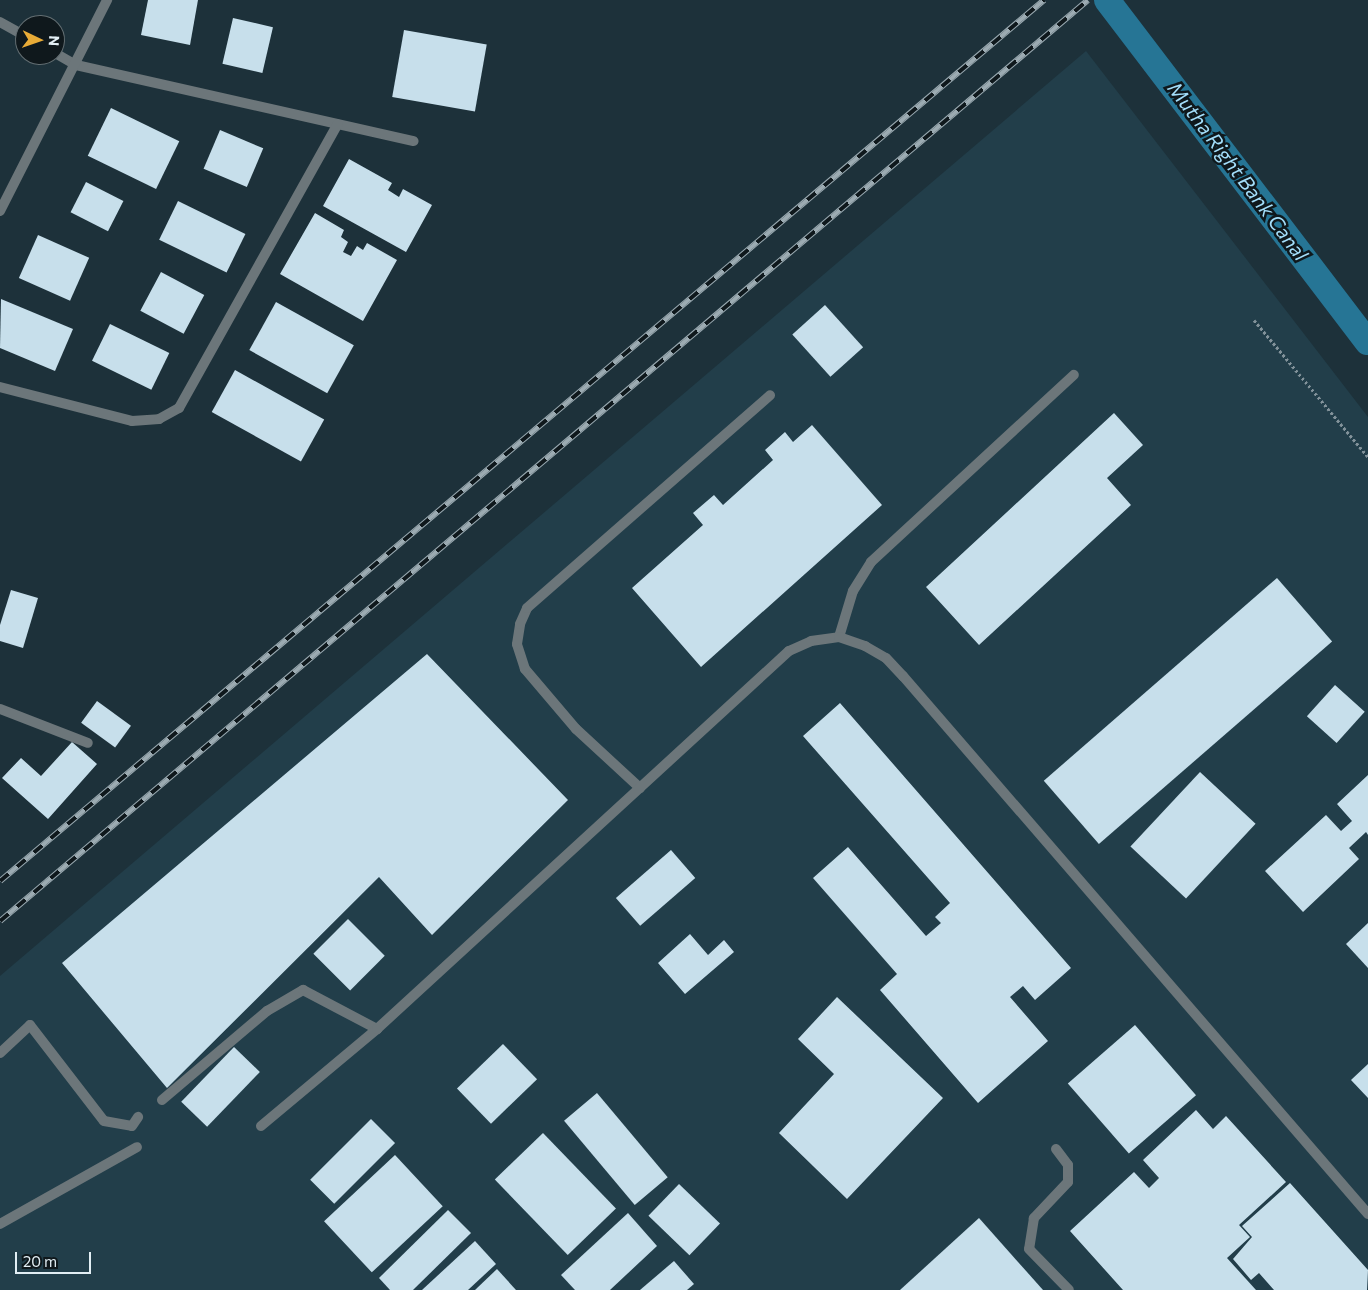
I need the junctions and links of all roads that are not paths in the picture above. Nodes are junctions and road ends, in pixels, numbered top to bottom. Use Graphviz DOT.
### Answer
graph roads {
  1 [pos="107,0"];
  2 [pos="0,22"];
  3 [pos="15,30"];
  4 [pos="65,59"];
  5 [pos="76,65"];
  6 [pos="338,124"];
  7 [pos="414,141"];
  8 [pos="0,211"];
  9 [pos="1074,375"];
  10 [pos="0,387"];
  11 [pos="770,396"];
  12 [pos="839,637"];
  13 [pos="0,709"];
  14 [pos="88,743"];
  15 [pos="640,788"];
  16 [pos="377,1029"];
  17 [pos="0,1053"];
  18 [pos="162,1100"];
  19 [pos="138,1118"];
  20 [pos="261,1126"];
  21 [pos="137,1147"];
  22 [pos="1056,1148"];
  23 [pos="1368,1214"];
  24 [pos="0,1224"];
  25 [pos="1069,1290"];
  1 -- 5 [label="street"];
  2 -- 3 [label="street"];
  4 -- 5 [label="street"];
  5 -- 6 [label="street"];
  5 -- 8 [label="street"];
  6 -- 7 [label="street"];
  6 -- 10 [label="street"];
  9 -- 12 [label="street"];
  11 -- 15 [label="street"];
  12 -- 15 [label="street"];
  12 -- 23 [label="street"];
  13 -- 14 [label="street"];
  15 -- 16 [label="street"];
  16 -- 18 [label="street"];
  16 -- 20 [label="street"];
  17 -- 19 [label="street"];
  21 -- 24 [label="street"];
  22 -- 25 [label="street"];
}
